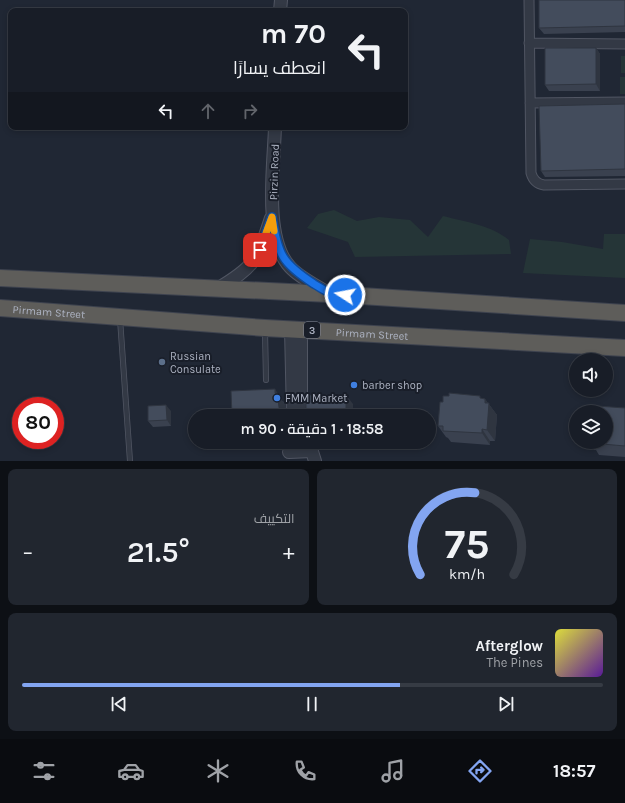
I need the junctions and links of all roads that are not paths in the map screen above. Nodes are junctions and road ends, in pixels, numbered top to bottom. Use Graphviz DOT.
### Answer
graph roads {
  1 [pos="529,0"];
  2 [pos="529,43"];
  3 [pos="625,44"];
  4 [pos="625,102"];
  5 [pos="530,103"];
  6 [pos="275,130"];
  7 [pos="625,184"];
  8 [pos="272,217"];
  9 [pos="0,278"];
  10 [pos="217,289"];
  11 [pos="330,294"];
  12 [pos="0,308"];
  13 [pos="625,313"];
  14 [pos="120,316"];
  15 [pos="265,328"];
  16 [pos="296,329"];
  17 [pos="625,348"];
  18 [pos="266,380"];
  19 [pos="293,409"];
  20 [pos="302,409"];
  21 [pos="312,451"];
  22 [pos="289,452"];
  23 [pos="130,461"];
  1 -- 2 [label="street"];
  2 -- 3 [label="street"];
  2 -- 5 [label="street"];
  4 -- 5 [label="street"];
  5 -- 7 [label="street"];
  6 -- 8 [label="street, Pirzin Road"];
  8 -- 10 [label="street"];
  8 -- 11 [label="street"];
  9 -- 10 [label="highway"];
  10 -- 11 [label="highway"];
  11 -- 13 [label="highway"];
  12 -- 14 [label="highway, Pirmam Street / 3"];
  14 -- 15 [label="highway, Pirmam Street / 3"];
  14 -- 23 [label="lane"];
  15 -- 16 [label="highway, Pirmam Street / 3"];
  15 -- 18 [label="lane"];
  16 -- 17 [label="highway, Pirmam Street / 3"];
  16 -- 19 [label="street"];
  16 -- 20 [label="street"];
  21 -- 22 [label="street"];
}
